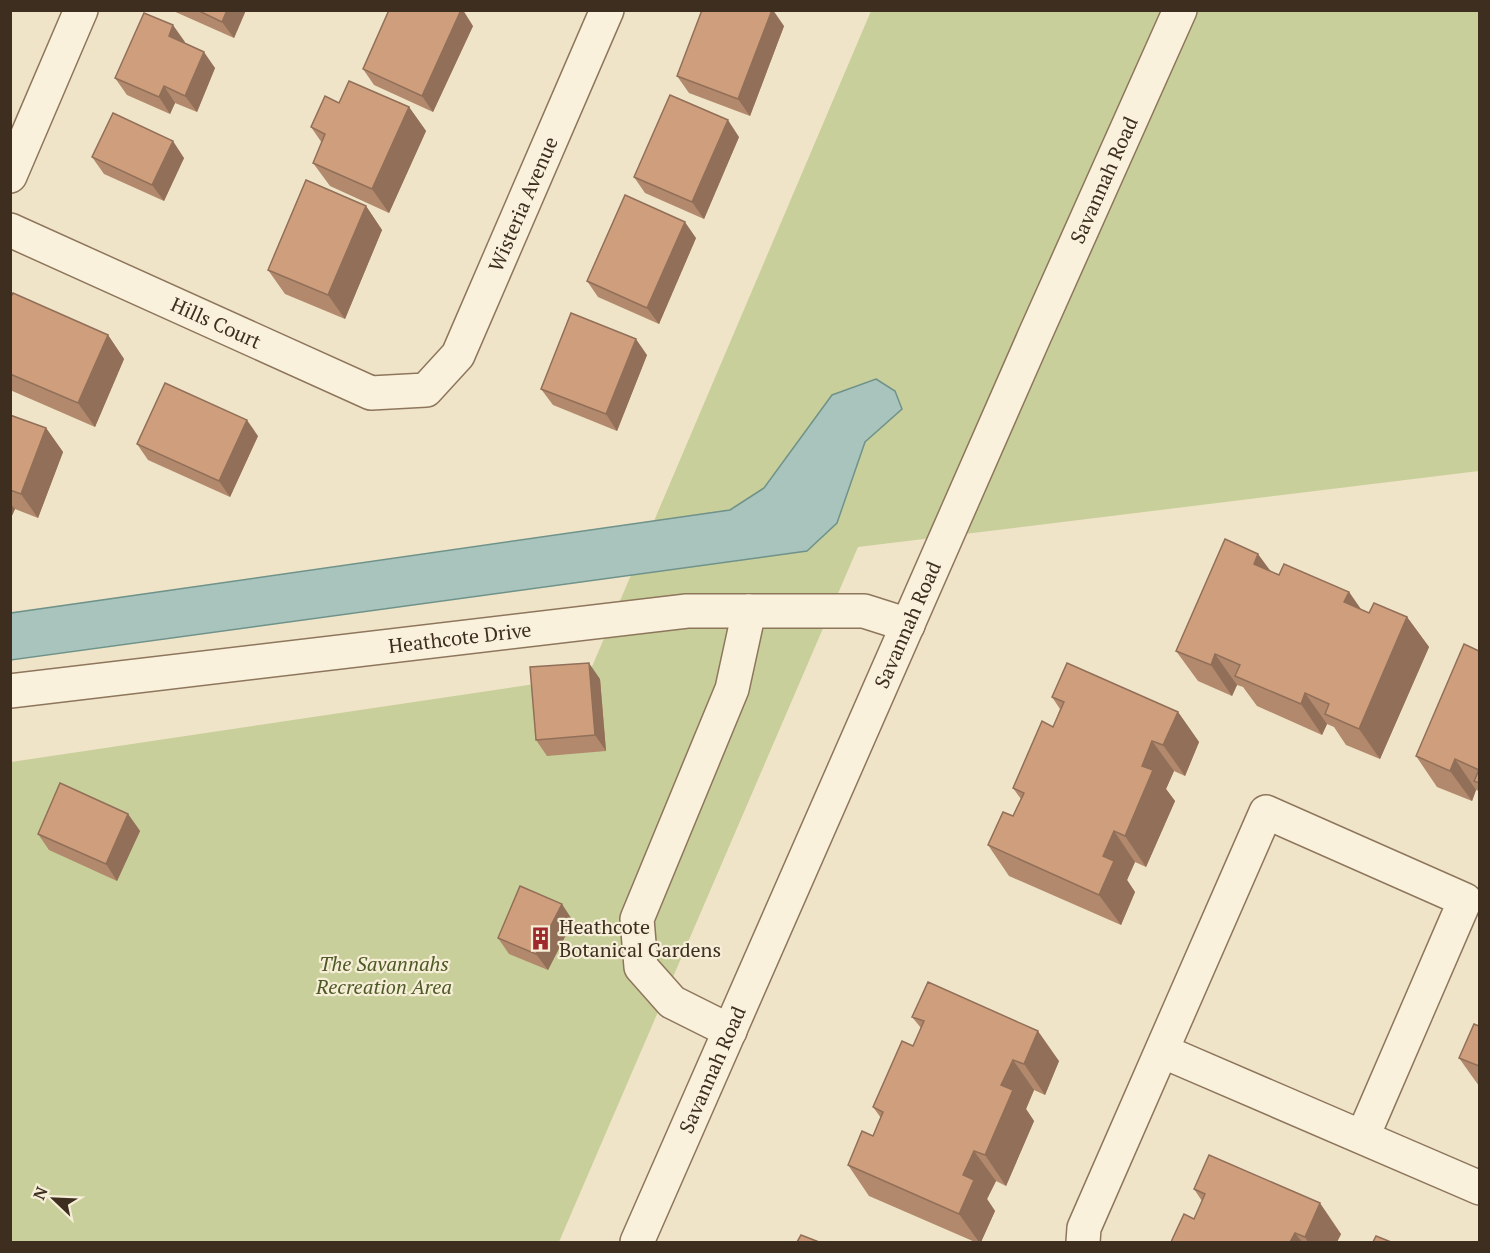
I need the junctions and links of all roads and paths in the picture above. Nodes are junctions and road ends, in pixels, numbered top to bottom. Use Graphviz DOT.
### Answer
graph roads {
  1 [pos="81,10"];
  2 [pos="607,10"];
  3 [pos="1180,10"];
  4 [pos="10,176"];
  5 [pos="10,230"];
  6 [pos="426,390"];
  7 [pos="749,611"];
  8 [pos="908,625"];
  9 [pos="10,691"];
  10 [pos="730,1031"];
  11 [pos="1162,1051"];
  12 [pos="1363,1136"];
  13 [pos="1479,1188"];
  14 [pos="637,1242"];
  15 [pos="1083,1242"];
  1 -- 4 [label="street"];
  2 -- 6 [label="street, Wisteria Avenue"];
  3 -- 8 [label="street, Savannah Road"];
  5 -- 6 [label="street, Hills Court"];
  7 -- 8 [label="street, Heathcote Drive"];
  7 -- 9 [label="street, Heathcote Drive"];
  7 -- 10 [label="street"];
  8 -- 10 [label="street, Savannah Road"];
  10 -- 14 [label="street, Savannah Road"];
  11 -- 12 [label="street"];
  11 -- 12 [label="street"];
  11 -- 15 [label="street"];
  12 -- 13 [label="street"];
}
